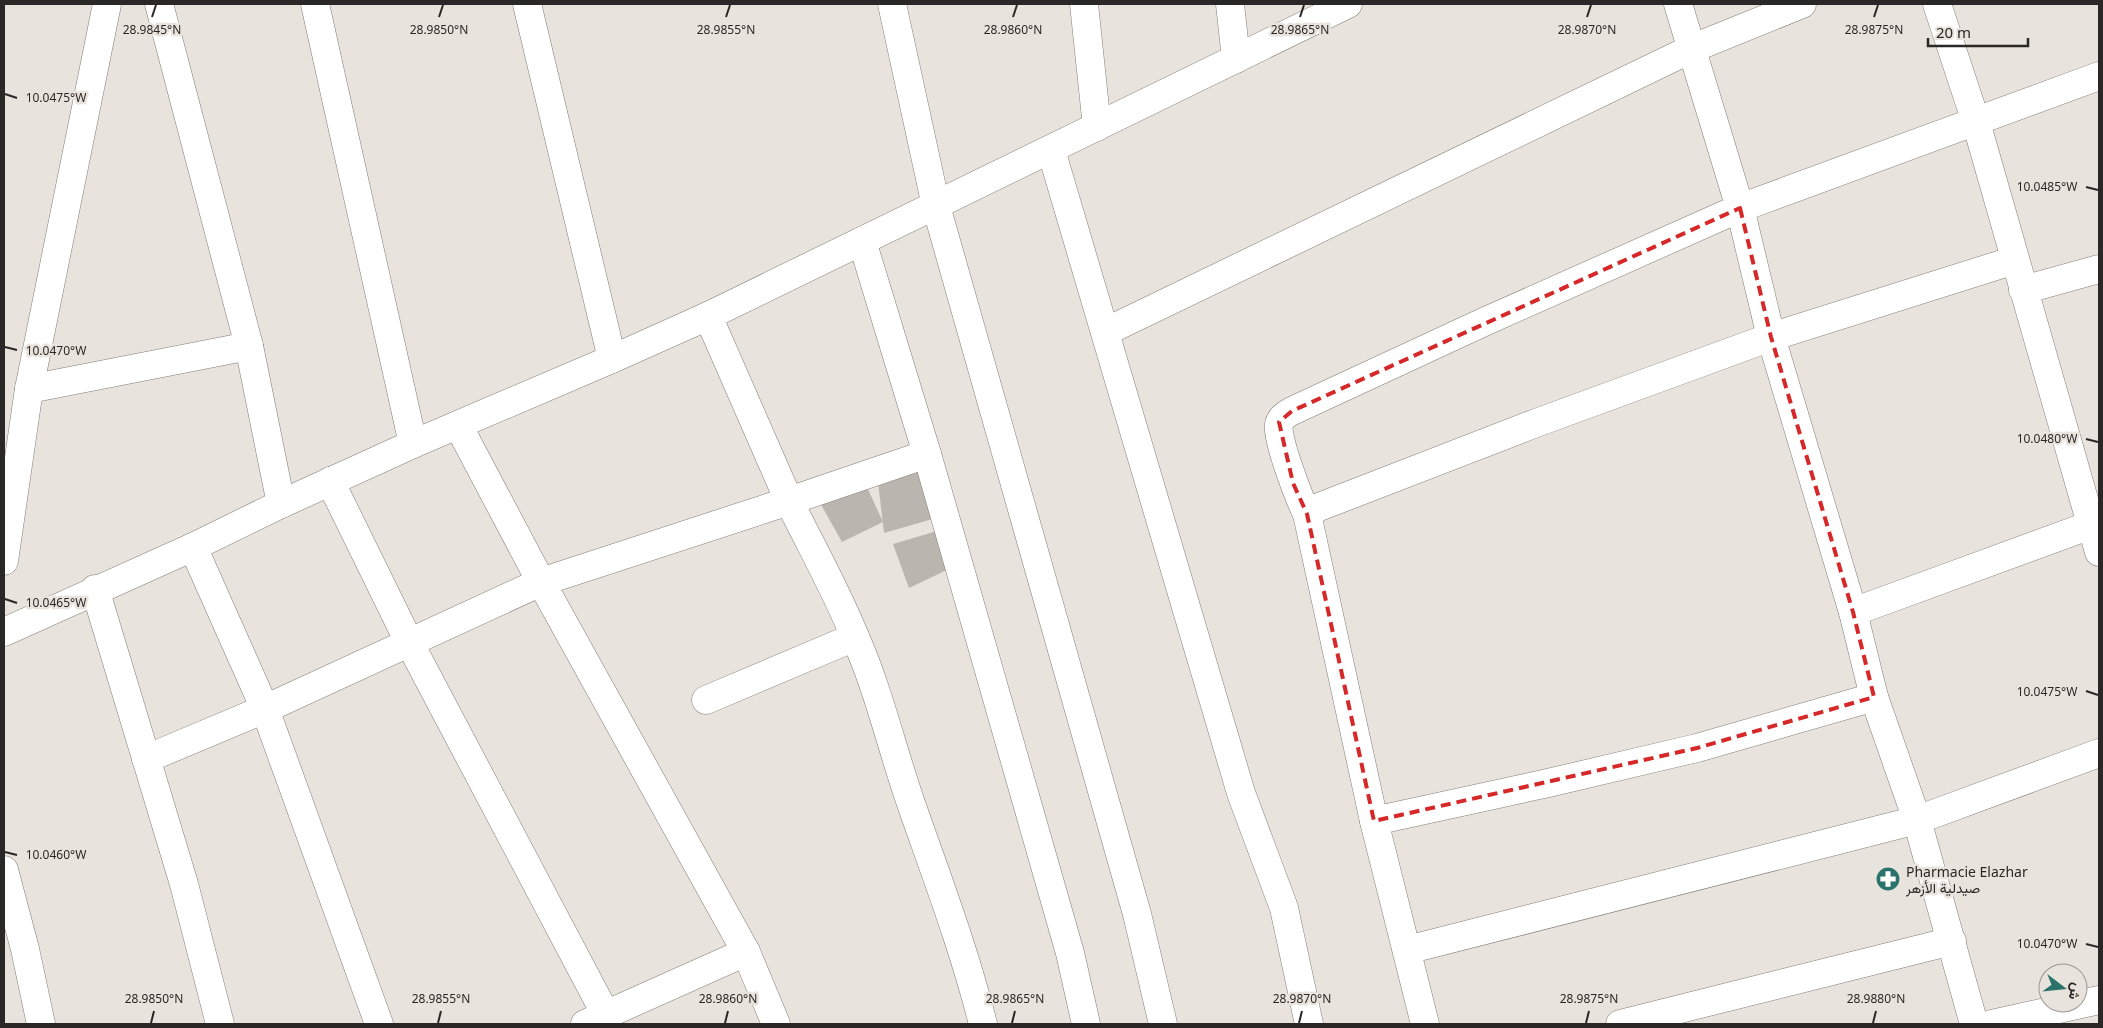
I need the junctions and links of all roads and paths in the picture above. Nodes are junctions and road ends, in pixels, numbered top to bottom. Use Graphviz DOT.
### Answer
graph roads {
  1 [pos="107,4"];
  2 [pos="159,4"];
  3 [pos="315,4"];
  4 [pos="527,4"];
  5 [pos="892,4"];
  6 [pos="1084,4"];
  7 [pos="1230,4"];
  8 [pos="1348,4"];
  9 [pos="1678,4"];
  10 [pos="1802,4"];
  11 [pos="1937,4"];
  12 [pos="1691,49"];
  13 [pos="1236,59"];
  14 [pos="2099,76"];
  15 [pos="1976,122"];
  16 [pos="1096,127"];
  17 [pos="1051,150"];
  18 [pos="936,206"];
  19 [pos="1740,208"];
  20 [pos="862,241"];
  21 [pos="2015,260"];
  22 [pos="2099,269"];
  23 [pos="2024,290"];
  24 [pos="708,316"];
  25 [pos="1105,332"];
  26 [pos="1771,337"];
  27 [pos="249,346"];
  28 [pos="612,359"];
  29 [pos="29,389"];
  30 [pos="458,425"];
  31 [pos="414,444"];
  32 [pos="927,454"];
  33 [pos="330,482"];
  34 [pos="789,500"];
  35 [pos="282,504"];
  36 [pos="1307,514"];
  37 [pos="2095,524"];
  38 [pos="193,547"];
  39 [pos="2099,552"];
  40 [pos="4,561"];
  41 [pos="541,582"];
  42 [pos="95,589"];
  43 [pos="1854,612"];
  44 [pos="4,632"];
  45 [pos="855,637"];
  46 [pos="409,642"];
  47 [pos="1874,696"];
  48 [pos="706,700"];
  49 [pos="265,709"];
  50 [pos="2099,753"];
  51 [pos="146,759"];
  52 [pos="1917,820"];
  53 [pos="1374,821"];
  54 [pos="4,875"];
  55 [pos="1952,941"];
  56 [pos="1406,950"];
  57 [pos="746,952"];
  58 [pos="2099,1000"];
  59 [pos="596,1019"];
  60 [pos="41,1024"];
  61 [pos="220,1024"];
  62 [pos="379,1024"];
  63 [pos="776,1024"];
  64 [pos="984,1024"];
  65 [pos="1086,1024"];
  66 [pos="1163,1024"];
  67 [pos="1309,1024"];
  68 [pos="1425,1024"];
  69 [pos="1620,1024"];
  70 [pos="1974,1024"];
  71 [pos="1992,1024"];
  1 -- 29 [label="street"];
  2 -- 27 [label="street"];
  3 -- 31 [label="street"];
  4 -- 28 [label="street"];
  5 -- 18 [label="street"];
  6 -- 16 [label="street"];
  7 -- 13 [label="street"];
  8 -- 13 [label="street"];
  9 -- 12 [label="street"];
  10 -- 12 [label="street"];
  11 -- 15 [label="street"];
  12 -- 19 [label="street"];
  12 -- 25 [label="street"];
  13 -- 16 [label="street"];
  14 -- 15 [label="street"];
  15 -- 19 [label="street"];
  15 -- 21 [label="street"];
  16 -- 17 [label="street"];
  17 -- 18 [label="street"];
  17 -- 25 [label="street"];
  18 -- 20 [label="street"];
  18 -- 66 [label="street"];
  19 -- 26 [label="street"];
  19 -- 36 [label="street"];
  20 -- 24 [label="street"];
  20 -- 32 [label="street"];
  21 -- 23 [label="street"];
  21 -- 26 [label="street"];
  22 -- 23 [label="street"];
  23 -- 37 [label="street"];
  24 -- 28 [label="street"];
  24 -- 34 [label="street"];
  25 -- 67 [label="street"];
  26 -- 36 [label="street"];
  26 -- 43 [label="street"];
  27 -- 29 [label="street"];
  27 -- 35 [label="street"];
  28 -- 30 [label="street"];
  29 -- 40 [label="street"];
  30 -- 31 [label="street"];
  30 -- 41 [label="street"];
  31 -- 33 [label="street"];
  32 -- 34 [label="street"];
  32 -- 65 [label="street"];
  33 -- 35 [label="street"];
  33 -- 46 [label="street"];
  34 -- 41 [label="street"];
  34 -- 45 [label="street"];
  35 -- 38 [label="street"];
  36 -- 53 [label="street"];
  37 -- 39 [label="street"];
  37 -- 43 [label="street"];
  38 -- 42 [label="street"];
  38 -- 49 [label="street"];
  41 -- 46 [label="street"];
  41 -- 57 [label="street"];
  42 -- 44 [label="street"];
  42 -- 51 [label="street"];
  43 -- 47 [label="street"];
  45 -- 48 [label="street"];
  45 -- 64 [label="street"];
  46 -- 49 [label="street"];
  46 -- 59 [label="street"];
  47 -- 52 [label="street"];
  47 -- 53 [label="street"];
  49 -- 51 [label="street"];
  49 -- 62 [label="street"];
  50 -- 52 [label="street"];
  51 -- 61 [label="street"];
  52 -- 55 [label="street"];
  52 -- 56 [label="street"];
  53 -- 56 [label="street"];
  54 -- 60 [label="street"];
  55 -- 69 [label="street"];
  55 -- 70 [label="street"];
  56 -- 68 [label="street"];
  57 -- 59 [label="street"];
  57 -- 63 [label="street"];
  58 -- 71 [label="street"];
}
